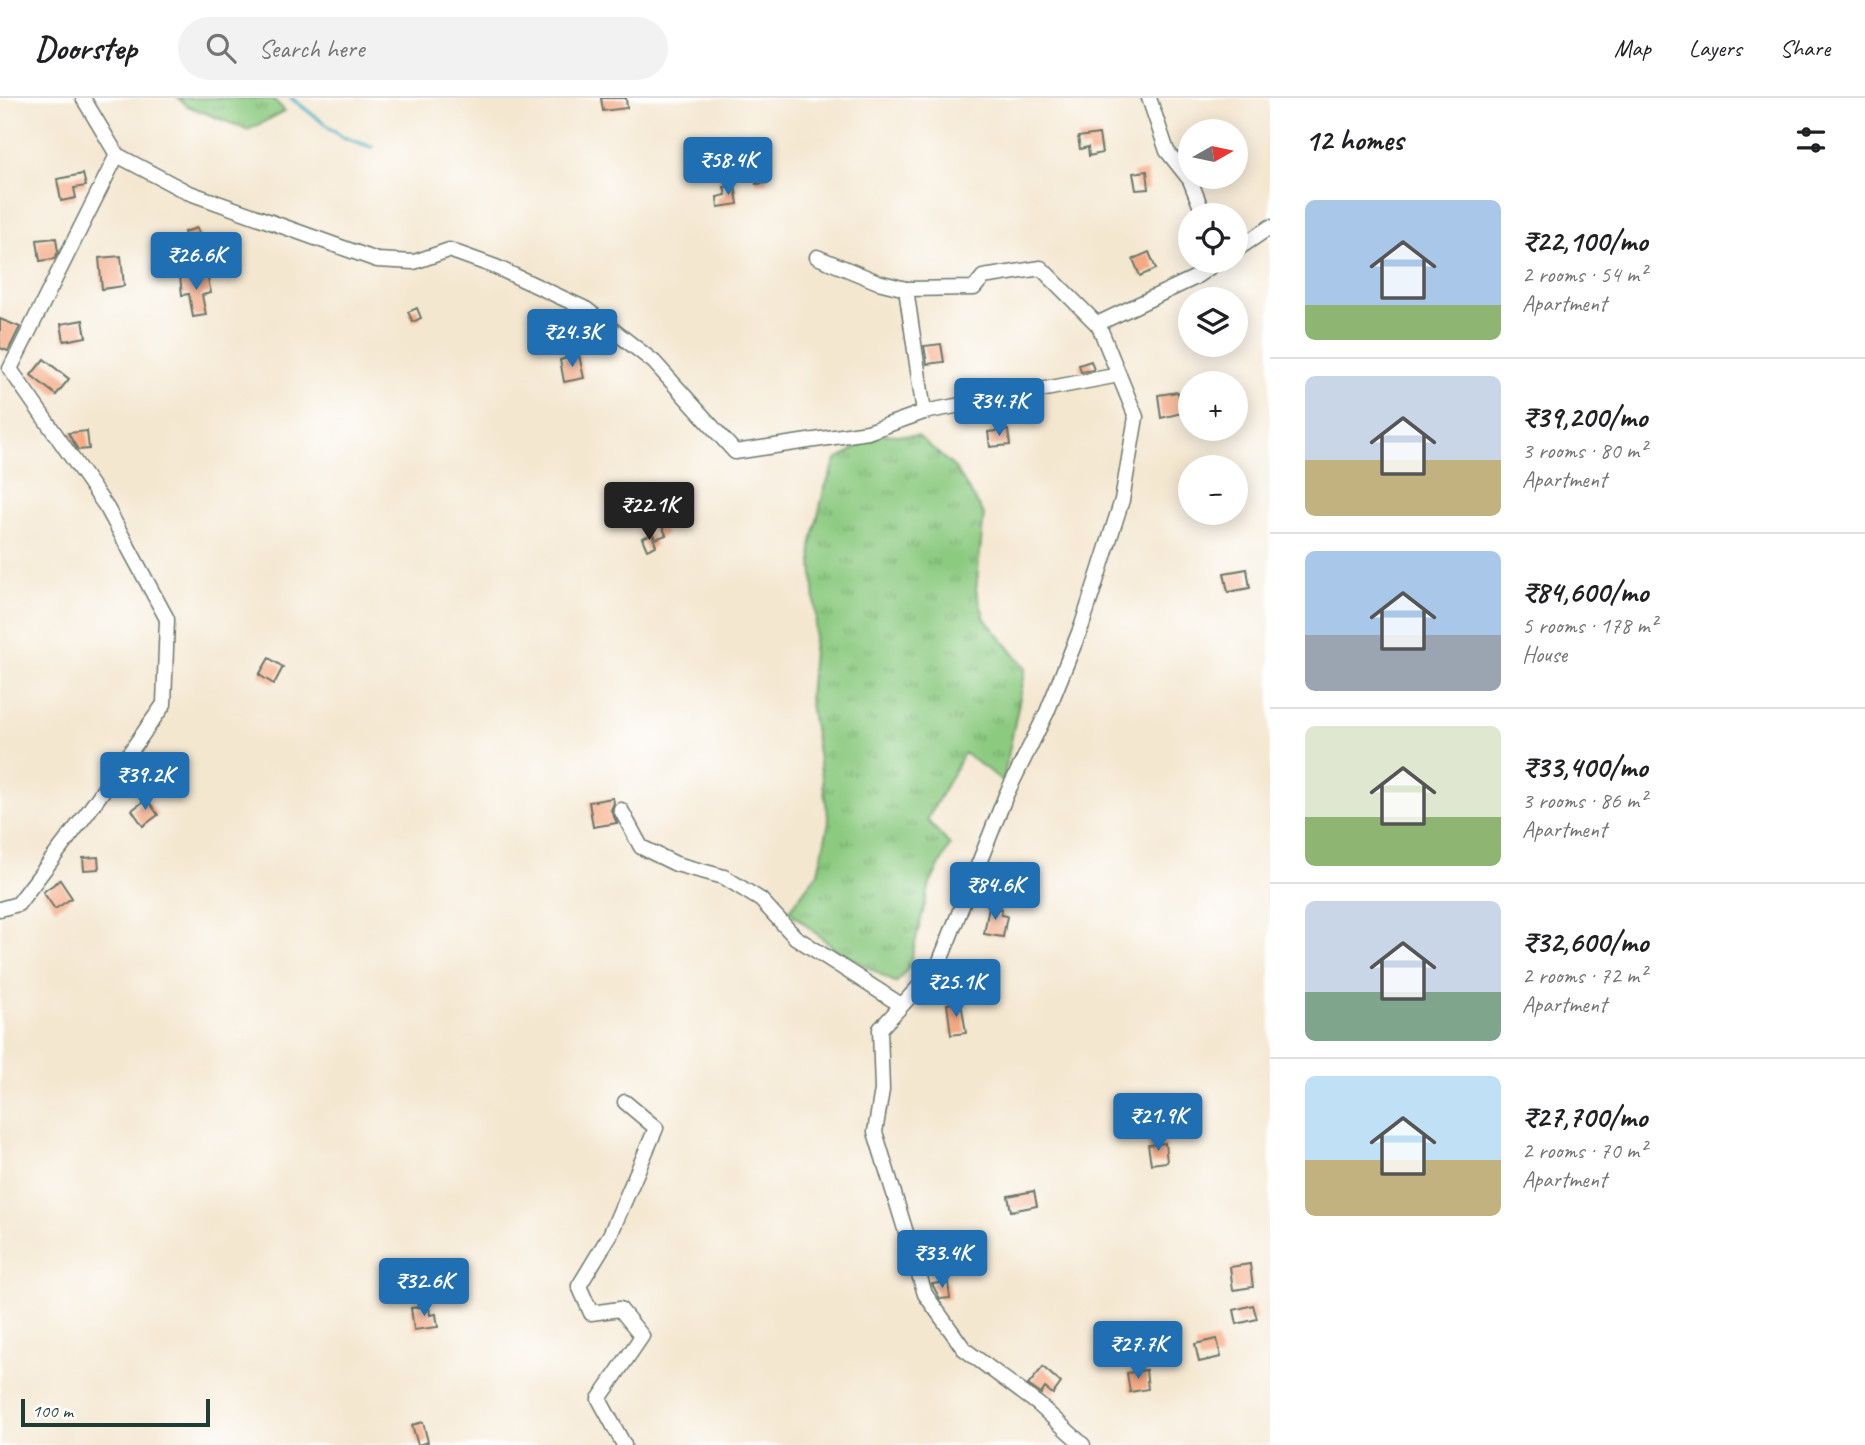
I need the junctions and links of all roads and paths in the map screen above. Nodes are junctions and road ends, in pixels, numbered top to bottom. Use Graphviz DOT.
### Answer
graph roads {
  1 [pos="83,98"];
  2 [pos="1149,98"];
  3 [pos="117,155"];
  4 [pos="1199,203"];
  5 [pos="1270,227"];
  6 [pos="1248,242"];
  7 [pos="817,257"];
  8 [pos="1201,273"];
  9 [pos="906,289"];
  10 [pos="1097,324"];
  11 [pos="1119,375"];
  12 [pos="924,412"];
  13 [pos="621,810"];
  14 [pos="0,909"];
  15 [pos="901,1005"];
  16 [pos="625,1102"];
  17 [pos="624,1445"];
  18 [pos="1083,1445"];
  1 -- 3 [label="street"];
  2 -- 4 [label="street"];
  3 -- 12 [label="street"];
  3 -- 14 [label="street"];
  5 -- 6 [label="street"];
  7 -- 9 [label="street"];
  8 -- 10 [label="street"];
  9 -- 10 [label="street"];
  9 -- 12 [label="street"];
  10 -- 11 [label="street"];
  11 -- 12 [label="street"];
  11 -- 15 [label="street"];
  13 -- 15 [label="street"];
  15 -- 18 [label="street"];
  16 -- 17 [label="street"];
}
